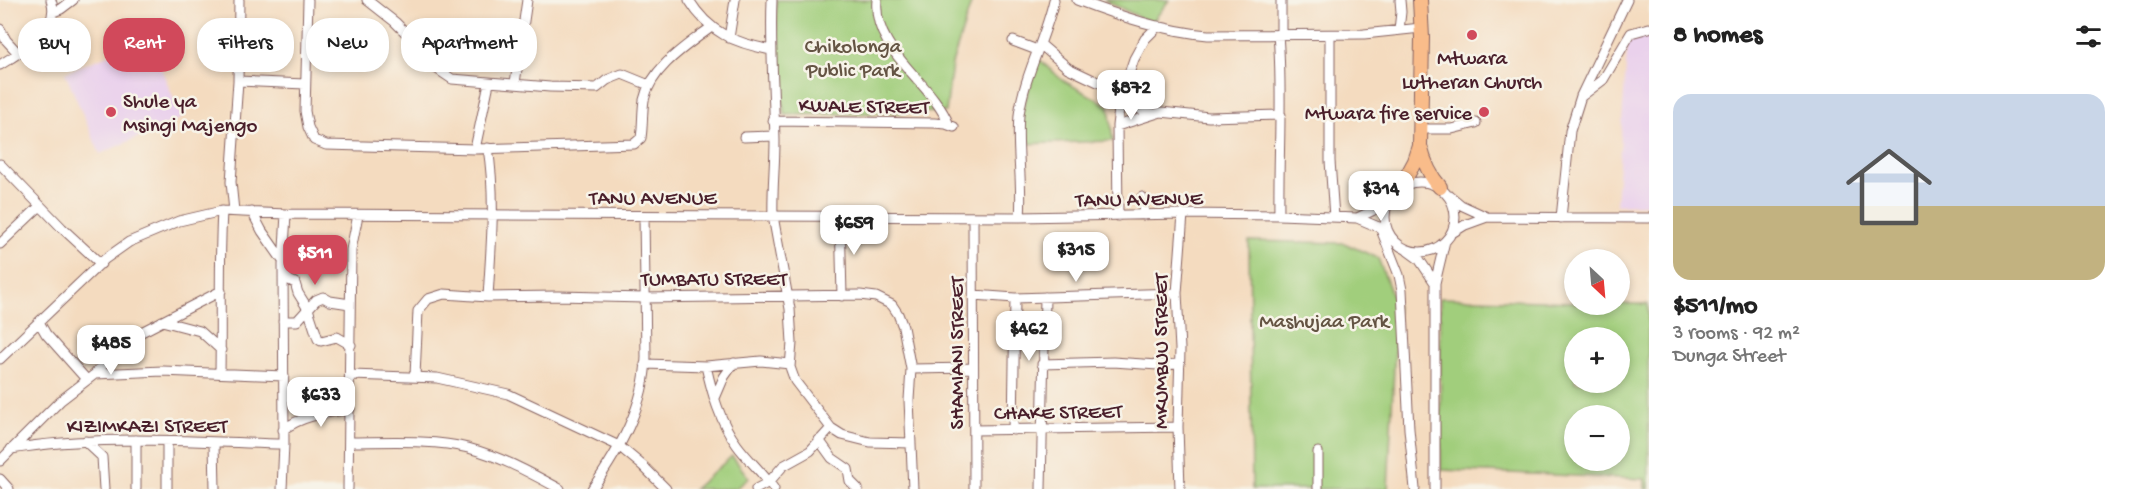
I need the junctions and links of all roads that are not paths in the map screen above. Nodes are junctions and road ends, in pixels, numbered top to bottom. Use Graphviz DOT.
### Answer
graph roads {
  1 [pos="51,0"];
  2 [pos="73,0"];
  3 [pos="239,0"];
  4 [pos="308,0"];
  5 [pos="368,0"];
  6 [pos="527,0"];
  7 [pos="689,0"];
  8 [pos="735,0"];
  9 [pos="772,0"];
  10 [pos="877,0"];
  11 [pos="1054,0"];
  12 [pos="1077,0"];
  13 [pos="1281,0"];
  14 [pos="1400,0"];
  15 [pos="1420,0"];
  16 [pos="1627,0"];
  17 [pos="53,12"];
  18 [pos="52,18"];
  19 [pos="1158,26"];
  20 [pos="710,28"];
  21 [pos="1421,28"];
  22 [pos="1649,28"];
  23 [pos="0,29"];
  24 [pos="1399,30"];
  25 [pos="1280,34"];
  26 [pos="1330,34"];
  27 [pos="729,38"];
  28 [pos="1013,41"];
  29 [pos="1039,47"];
  30 [pos="771,50"];
  31 [pos="18,53"];
  32 [pos="0,65"];
  33 [pos="238,81"];
  34 [pos="489,82"];
  35 [pos="515,83"];
  36 [pos="305,84"];
  37 [pos="649,85"];
  38 [pos="1124,92"];
  39 [pos="1581,96"];
  40 [pos="1154,114"];
  41 [pos="1281,115"];
  42 [pos="773,121"];
  43 [pos="1476,123"];
  44 [pos="1117,126"];
  45 [pos="1420,129"];
  46 [pos="774,136"];
  47 [pos="744,137"];
  48 [pos="1420,146"];
  49 [pos="476,148"];
  50 [pos="488,148"];
  51 [pos="0,164"];
  52 [pos="1401,187"];
  53 [pos="1443,190"];
  54 [pos="1142,197"];
  55 [pos="1390,199"];
  56 [pos="40,206"];
  57 [pos="222,211"];
  58 [pos="234,211"];
  59 [pos="252,212"];
  60 [pos="286,214"];
  61 [pos="358,214"];
  62 [pos="493,214"];
  63 [pos="1184,214"];
  64 [pos="1144,215"];
  65 [pos="1280,215"];
  66 [pos="644,216"];
  67 [pos="773,216"];
  68 [pos="840,216"];
  69 [pos="1118,216"];
  70 [pos="973,217"];
  71 [pos="1334,217"];
  72 [pos="1487,217"];
  73 [pos="1020,218"];
  74 [pos="1357,218"];
  75 [pos="1561,218"];
  76 [pos="1649,218"];
  77 [pos="1384,229"];
  78 [pos="1448,238"];
  79 [pos="0,244"];
  80 [pos="1402,247"];
  81 [pos="283,261"];
  82 [pos="101,264"];
  83 [pos="283,272"];
  84 [pos="1435,283"];
  85 [pos="221,291"];
  86 [pos="1177,293"];
  87 [pos="788,295"];
  88 [pos="974,295"];
  89 [pos="842,296"];
  90 [pos="488,297"];
  91 [pos="1045,297"];
  92 [pos="645,298"];
  93 [pos="1015,298"];
  94 [pos="350,304"];
  95 [pos="308,309"];
  96 [pos="162,321"];
  97 [pos="283,321"];
  98 [pos="39,322"];
  99 [pos="351,345"];
  100 [pos="221,350"];
  101 [pos="0,359"];
  102 [pos="734,363"];
  103 [pos="645,364"];
  104 [pos="790,364"];
  105 [pos="1042,364"];
  106 [pos="1180,364"];
  107 [pos="706,366"];
  108 [pos="973,368"];
  109 [pos="911,369"];
  110 [pos="220,372"];
  111 [pos="351,375"];
  112 [pos="284,376"];
  113 [pos="415,376"];
  114 [pos="91,377"];
  115 [pos="715,398"];
  116 [pos="350,409"];
  117 [pos="831,428"];
  118 [pos="1042,428"];
  119 [pos="1178,428"];
  120 [pos="283,430"];
  121 [pos="974,430"];
  122 [pos="1013,430"];
  123 [pos="136,440"];
  124 [pos="819,440"];
  125 [pos="85,441"];
  126 [pos="167,442"];
  127 [pos="349,442"];
  128 [pos="214,443"];
  129 [pos="912,443"];
  130 [pos="284,444"];
  131 [pos="619,446"];
  132 [pos="11,448"];
  133 [pos="1318,452"];
  134 [pos="0,461"];
  135 [pos="0,479"];
  136 [pos="771,486"];
  137 [pos="9,489"];
  138 [pos="104,489"];
  139 [pos="136,489"];
  140 [pos="167,489"];
  141 [pos="215,489"];
  142 [pos="282,489"];
  143 [pos="348,489"];
  144 [pos="561,489"];
  145 [pos="592,489"];
  146 [pos="666,489"];
  147 [pos="756,489"];
  148 [pos="858,489"];
  149 [pos="913,489"];
  150 [pos="974,489"];
  151 [pos="1041,489"];
  152 [pos="1180,489"];
  153 [pos="1318,489"];
  154 [pos="1415,489"];
  155 [pos="1435,489"];
  1 -- 17 [label="street"];
  2 -- 17 [label="street"];
  3 -- 33 [label="street"];
  4 -- 36 [label="street"];
  5 -- 34 [label="street"];
  6 -- 35 [label="street"];
  7 -- 20 [label="street"];
  8 -- 27 [label="street"];
  9 -- 30 [label="street"];
  10 -- 42 [label="street, KWALE STREET"];
  11 -- 29 [label="street"];
  12 -- 19 [label="street"];
  13 -- 25 [label="street"];
  14 -- 24 [label="street"];
  15 -- 21 [label="highway"];
  16 -- 39 [label="street"];
  17 -- 18 [label="street"];
  19 -- 25 [label="street"];
  19 -- 38 [label="street"];
  20 -- 27 [label="street"];
  20 -- 37 [label="street"];
  21 -- 24 [label="street"];
  21 -- 45 [label="highway"];
  22 -- 39 [label="street"];
  23 -- 31 [label="street"];
  24 -- 26 [label="street"];
  25 -- 26 [label="street"];
  25 -- 41 [label="street"];
  26 -- 71 [label="street"];
  27 -- 30 [label="street"];
  28 -- 29 [label="street"];
  29 -- 38 [label="street"];
  29 -- 73 [label="street"];
  30 -- 42 [label="street"];
  31 -- 32 [label="street"];
  33 -- 36 [label="street"];
  33 -- 58 [label="street"];
  34 -- 35 [label="street"];
  34 -- 49 [label="street"];
  35 -- 37 [label="street"];
  36 -- 49 [label="street"];
  37 -- 50 [label="street"];
  38 -- 40 [label="street"];
  38 -- 44 [label="street"];
  39 -- 75 [label="street"];
  40 -- 41 [label="street"];
  40 -- 44 [label="street"];
  41 -- 65 [label="street"];
  42 -- 46 [label="street"];
  43 -- 45 [label="street"];
  44 -- 69 [label="street"];
  45 -- 48 [label="highway"];
  46 -- 47 [label="street"];
  46 -- 67 [label="street"];
  48 -- 52 [label="highway"];
  48 -- 53 [label="highway"];
  49 -- 50 [label="street"];
  50 -- 62 [label="street"];
  51 -- 56 [label="street"];
  52 -- 53 [label="street"];
  52 -- 55 [label="street"];
  53 -- 72 [label="street"];
  53 -- 78 [label="street"];
  54 -- 64 [label="street"];
  55 -- 74 [label="street"];
  55 -- 77 [label="street"];
  56 -- 79 [label="street"];
  56 -- 82 [label="street"];
  57 -- 58 [label="street, TANU AVENUE"];
  57 -- 82 [label="street, TANU AVENUE"];
  57 -- 85 [label="street"];
  58 -- 59 [label="street, TANU AVENUE"];
  59 -- 60 [label="street, TANU AVENUE"];
  59 -- 81 [label="street"];
  60 -- 61 [label="street, TANU AVENUE"];
  60 -- 81 [label="street"];
  61 -- 62 [label="street, TANU AVENUE"];
  61 -- 94 [label="street"];
  62 -- 66 [label="street, TANU AVENUE"];
  62 -- 90 [label="street"];
  63 -- 64 [label="street, TANU AVENUE"];
  63 -- 65 [label="street, TANU AVENUE"];
  63 -- 86 [label="street, MKUMBUU STREET"];
  64 -- 69 [label="street, TANU AVENUE"];
  65 -- 71 [label="street, TANU AVENUE"];
  66 -- 67 [label="street, TANU AVENUE"];
  66 -- 92 [label="street"];
  67 -- 68 [label="street, TANU AVENUE"];
  67 -- 87 [label="street"];
  68 -- 70 [label="street, TANU AVENUE"];
  68 -- 89 [label="street"];
  69 -- 73 [label="street, TANU AVENUE"];
  70 -- 73 [label="street, TANU AVENUE"];
  70 -- 88 [label="street, SHAMIANI STREET"];
  71 -- 74 [label="street, TANU AVENUE"];
  72 -- 75 [label="street"];
  72 -- 78 [label="street"];
  74 -- 77 [label="street"];
  75 -- 76 [label="street"];
  77 -- 80 [label="street"];
  77 -- 154 [label="street"];
  78 -- 80 [label="street"];
  78 -- 84 [label="street"];
  80 -- 84 [label="street"];
  81 -- 83 [label="street"];
  82 -- 98 [label="street, TANU AVENUE"];
  83 -- 95 [label="street"];
  83 -- 97 [label="street"];
  84 -- 155 [label="street"];
  85 -- 96 [label="street"];
  85 -- 100 [label="street"];
  86 -- 91 [label="street"];
  86 -- 106 [label="street, MKUMBUU STREET"];
  87 -- 89 [label="street, TUMBATU STREET"];
  87 -- 92 [label="street, TUMBATU STREET"];
  87 -- 104 [label="street"];
  88 -- 93 [label="street"];
  88 -- 108 [label="street, SHAMIANI STREET"];
  89 -- 109 [label="street, TUMBATU STREET"];
  90 -- 92 [label="street, TUMBATU STREET"];
  90 -- 113 [label="street, TUMBATU STREET"];
  91 -- 93 [label="street"];
  91 -- 105 [label="street"];
  92 -- 103 [label="street"];
  93 -- 122 [label="street"];
  94 -- 95 [label="street"];
  94 -- 99 [label="street"];
  95 -- 97 [label="street"];
  95 -- 99 [label="street"];
  96 -- 100 [label="street"];
  96 -- 114 [label="street"];
  97 -- 112 [label="street"];
  98 -- 101 [label="street, TANU AVENUE"];
  98 -- 114 [label="street"];
  99 -- 111 [label="street"];
  100 -- 110 [label="street"];
  102 -- 104 [label="street"];
  102 -- 107 [label="street"];
  102 -- 115 [label="street"];
  103 -- 107 [label="street"];
  103 -- 131 [label="street"];
  104 -- 117 [label="street"];
  105 -- 106 [label="street"];
  105 -- 118 [label="street"];
  106 -- 119 [label="street, MKUMBUU STREET"];
  107 -- 115 [label="street"];
  108 -- 109 [label="street"];
  108 -- 121 [label="street, SHAMIANI STREET"];
  109 -- 129 [label="street, TUMBATU STREET"];
  110 -- 112 [label="street"];
  110 -- 114 [label="street"];
  111 -- 113 [label="street"];
  111 -- 116 [label="street"];
  112 -- 120 [label="street"];
  113 -- 131 [label="street"];
  114 -- 132 [label="street"];
  115 -- 136 [label="street"];
  116 -- 120 [label="street"];
  116 -- 127 [label="street"];
  117 -- 124 [label="street"];
  117 -- 129 [label="street"];
  118 -- 119 [label="street, CHAKE STREET"];
  118 -- 122 [label="street, CHAKE STREET"];
  118 -- 151 [label="street"];
  119 -- 152 [label="street, MKUMBUU STREET"];
  120 -- 130 [label="street"];
  121 -- 122 [label="street, CHAKE STREET"];
  121 -- 150 [label="street, SHAMIANI STREET"];
  123 -- 125 [label="street, KIZIMKAZI STREET"];
  123 -- 126 [label="street, KIZIMKAZI STREET"];
  123 -- 139 [label="street"];
  124 -- 136 [label="street"];
  124 -- 148 [label="street"];
  125 -- 132 [label="street, KIZIMKAZI STREET"];
  125 -- 138 [label="street"];
  126 -- 128 [label="street, KIZIMKAZI STREET"];
  126 -- 140 [label="street"];
  127 -- 143 [label="street"];
  127 -- 144 [label="street"];
  128 -- 130 [label="street, KIZIMKAZI STREET"];
  128 -- 141 [label="street"];
  129 -- 149 [label="street, TUMBATU STREET"];
  130 -- 142 [label="street"];
  131 -- 145 [label="street"];
  131 -- 146 [label="street"];
  132 -- 134 [label="street"];
  133 -- 153 [label="street"];
  135 -- 137 [label="street"];
  136 -- 147 [label="street"];
}
